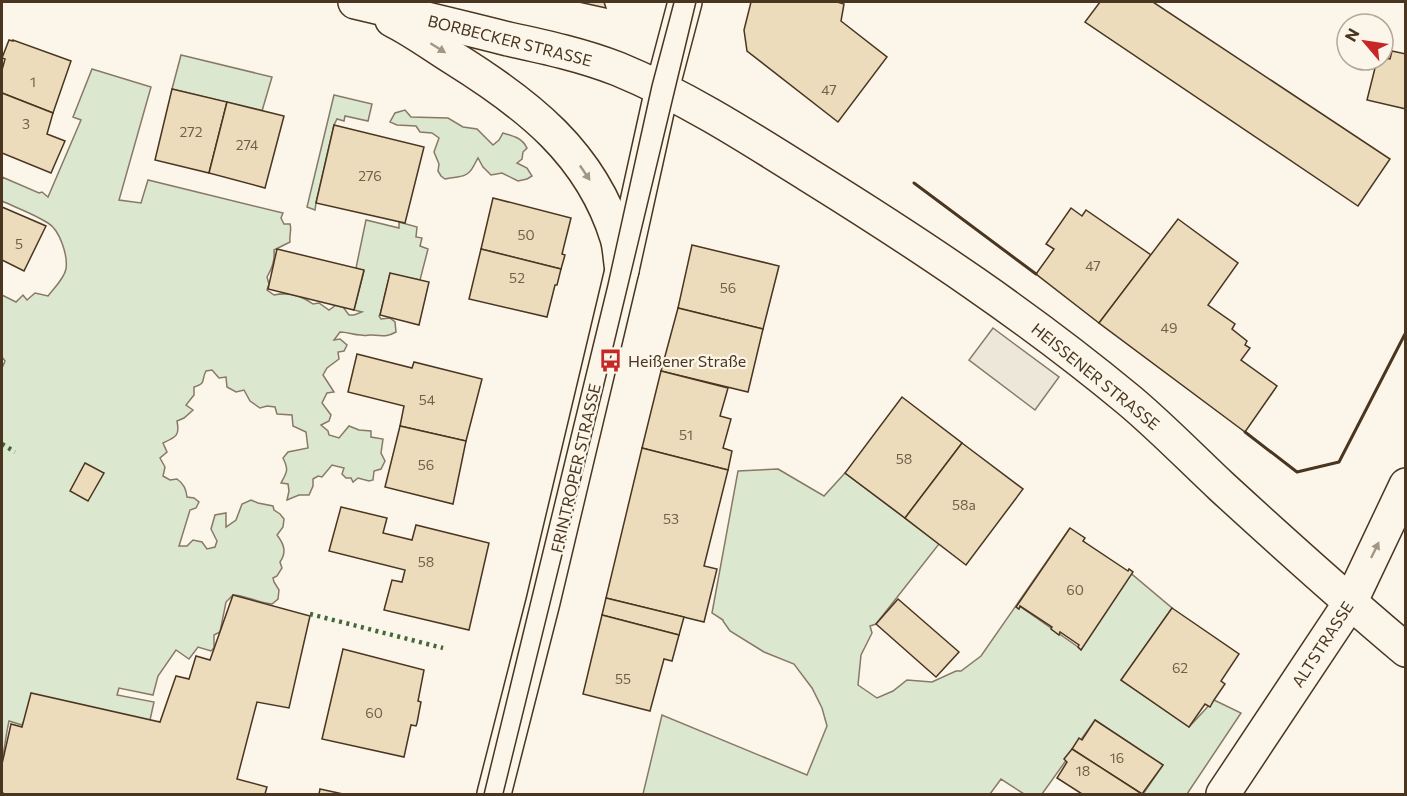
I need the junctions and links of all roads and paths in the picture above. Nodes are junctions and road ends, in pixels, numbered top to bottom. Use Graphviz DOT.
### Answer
graph roads {
  1 [pos="349,2"];
  2 [pos="355,2"];
  3 [pos="685,2"];
  4 [pos="662,89"];
  5 [pos="622,270"];
  6 [pos="1406,485"];
  7 [pos="1350,603"];
  8 [pos="1406,650"];
  9 [pos="494,795"];
  10 [pos="1222,795"];
  1 -- 5 [label="street, BORBECKER STRASSE, one-way"];
  2 -- 4 [label="street, BORBECKER STRASSE"];
  3 -- 4 [label="street, FRINTROPER STRASSE"];
  4 -- 5 [label="street, FRINTROPER STRASSE"];
  4 -- 7 [label="street, HEISSENER STRASSE"];
  5 -- 9 [label="street, FRINTROPER STRASSE"];
  7 -- 6 [label="street, ALTSTRASSE, one-way"];
  7 -- 8 [label="street, HEISSENER STRASSE"];
  7 -- 10 [label="street, ALTSTRASSE"];
}
